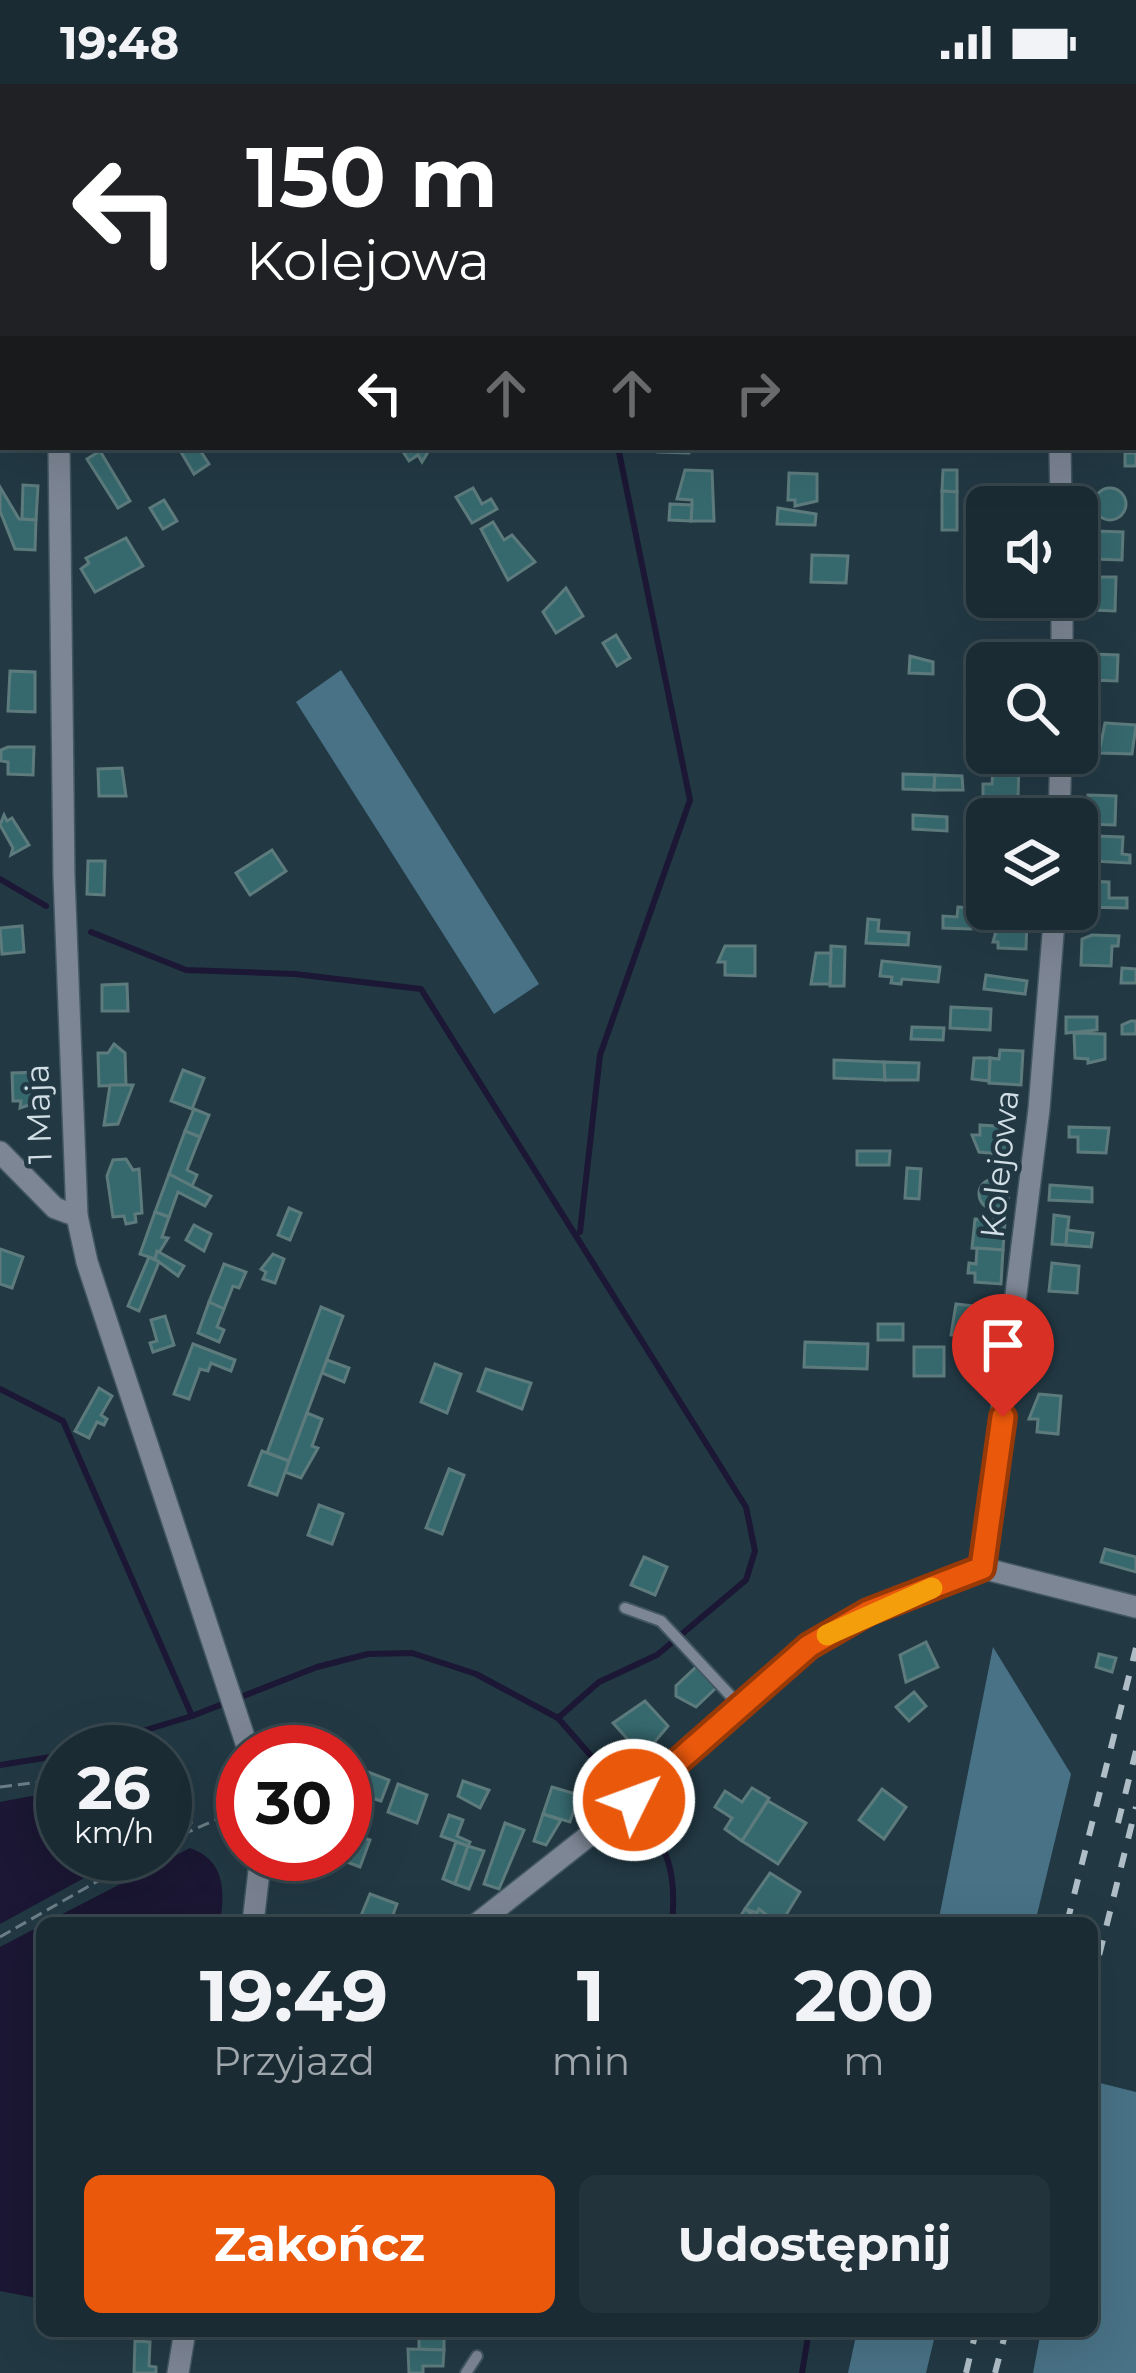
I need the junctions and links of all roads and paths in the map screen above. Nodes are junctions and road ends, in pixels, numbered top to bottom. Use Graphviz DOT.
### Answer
graph roads {
  1 [pos="59,450"];
  2 [pos="1060,450"];
  3 [pos="1061,486"];
  4 [pos="1053,930"];
  5 [pos="0,1152"];
  6 [pos="77,1216"];
  7 [pos="982,1568"];
  8 [pos="1136,1607"];
  9 [pos="625,1608"];
  10 [pos="741,1707"];
  11 [pos="241,1725"];
  12 [pos="36,1782"];
  13 [pos="0,1787"];
  14 [pos="216,1817"];
  15 [pos="192,1823"];
  16 [pos="194,1825"];
  17 [pos="98,1881"];
  18 [pos="258,1881"];
  19 [pos="254,1917"];
  20 [pos="486,1917"];
  21 [pos="0,1937"];
  22 [pos="184,2337"];
  23 [pos="477,2356"];
  24 [pos="178,2373"];
  25 [pos="466,2373"];
  1 -- 6 [label="street, 1 Maja"];
  2 -- 3 [label="street"];
  4 -- 7 [label="street, Kolejowa"];
  5 -- 6 [label="street"];
  6 -- 11 [label="street, 1 Maja"];
  7 -- 8 [label="street"];
  7 -- 10 [label="street"];
  9 -- 10 [label="lane"];
  10 -- 20 [label="street"];
  12 -- 13 [label="path"];
  14 -- 16 [label="path"];
  15 -- 16 [label="path"];
  17 -- 21 [label="path"];
  18 -- 19 [label="street"];
  22 -- 24 [label="street"];
  23 -- 25 [label="lane"];
}
